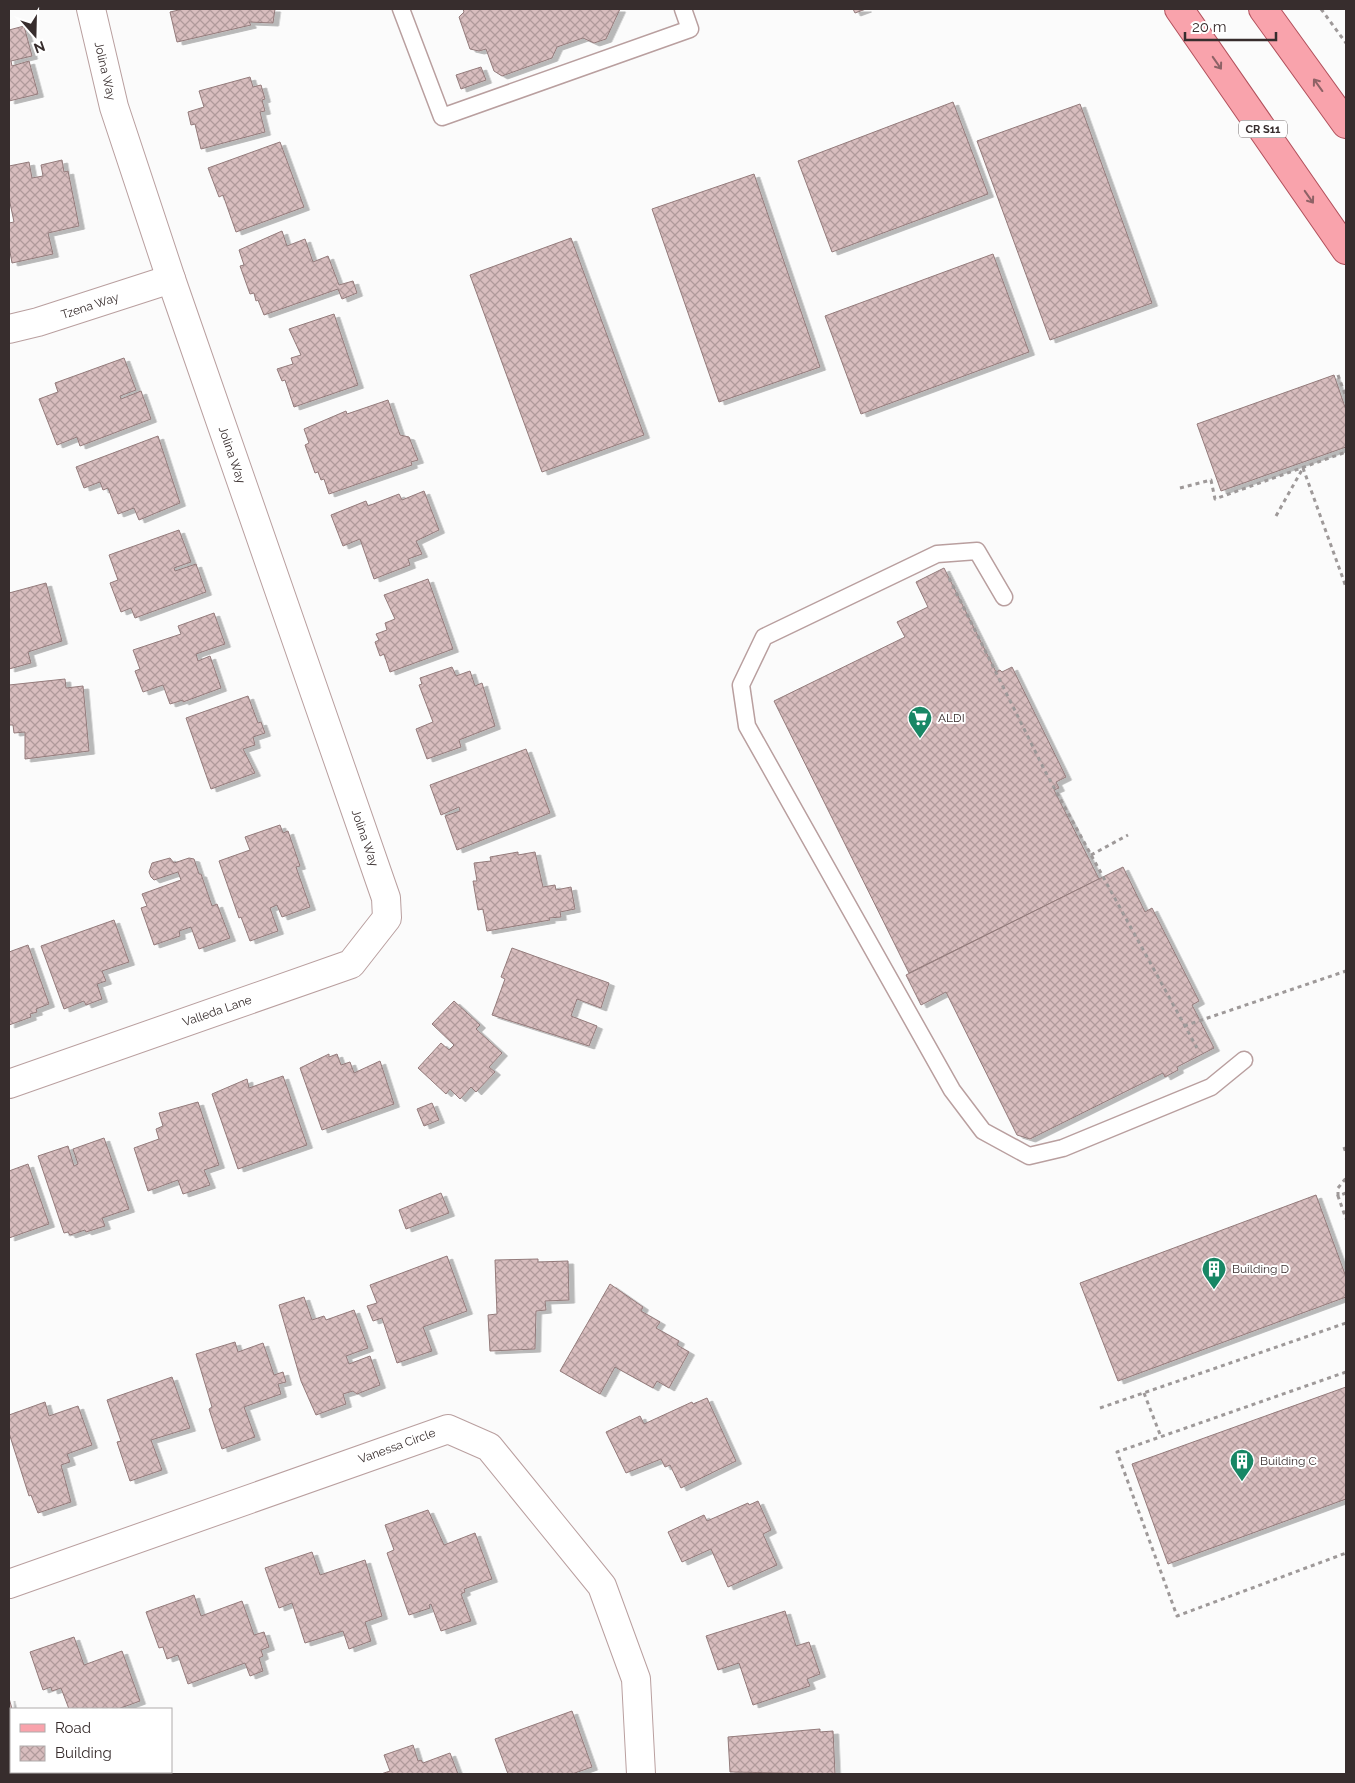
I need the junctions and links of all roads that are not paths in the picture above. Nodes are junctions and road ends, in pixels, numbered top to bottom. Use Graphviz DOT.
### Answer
graph roads {
  1 [pos="90,9"];
  2 [pos="401,9"];
  3 [pos="684,9"];
  4 [pos="1179,9"];
  5 [pos="1263,9"];
  6 [pos="1346,124"];
  7 [pos="1346,250"];
  8 [pos="171,280"];
  9 [pos="9,329"];
  10 [pos="1004,598"];
  11 [pos="386,898"];
  12 [pos="1244,1060"];
  13 [pos="9,1084"];
  14 [pos="9,1584"];
  15 [pos="640,1774"];
  1 -- 8 [label="street, Jolina Way"];
  2 -- 3 [label="lane"];
  4 -- 7 [label="main road, CR S11, one-way"];
  6 -- 5 [label="main road, one-way"];
  8 -- 9 [label="street, Tzena Way"];
  8 -- 11 [label="street, Jolina Way"];
  10 -- 12 [label="lane"];
  11 -- 13 [label="street, Valleda Lane"];
  14 -- 15 [label="street, Vanessa Circle"];
}
